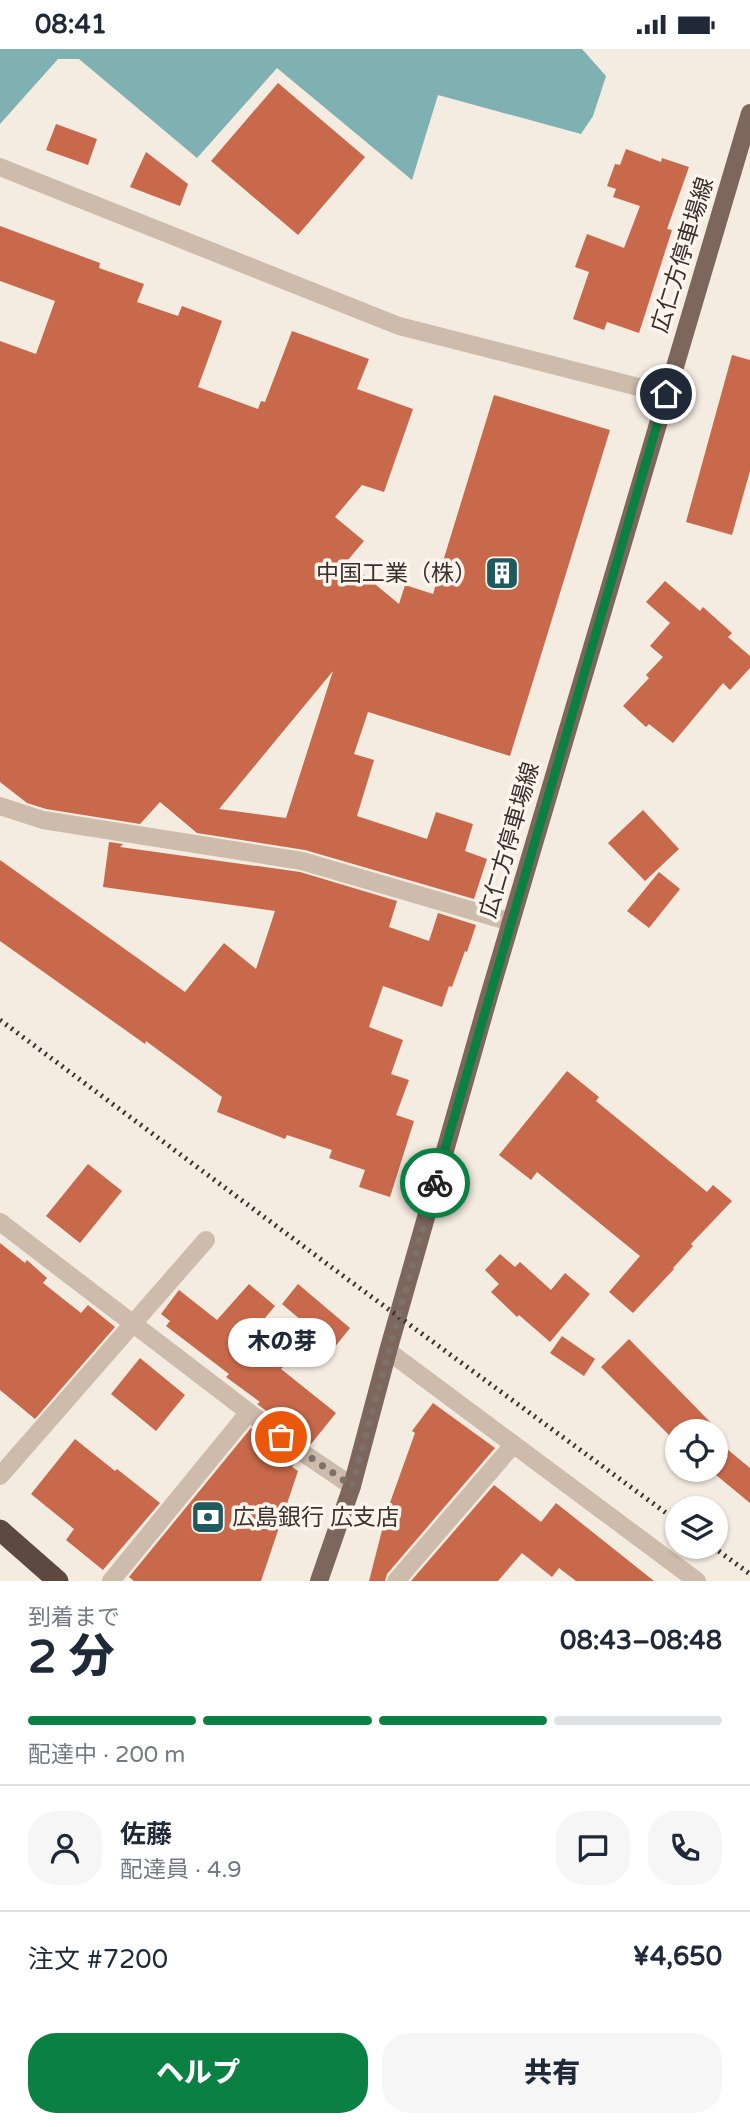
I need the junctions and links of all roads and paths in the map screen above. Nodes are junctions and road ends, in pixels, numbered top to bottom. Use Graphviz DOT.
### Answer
graph roads {
  1 [pos="750,113"];
  2 [pos="0,167"];
  3 [pos="666,394"];
  4 [pos="0,806"];
  5 [pos="510,922"];
  6 [pos="0,1222"];
  7 [pos="206,1240"];
  8 [pos="133,1324"];
  9 [pos="388,1351"];
  10 [pos="248,1412"];
  11 [pos="513,1444"];
  12 [pos="0,1476"];
  13 [pos="352,1486"];
  14 [pos="0,1530"];
  15 [pos="58,1581"];
  16 [pos="111,1581"];
  17 [pos="319,1581"];
  18 [pos="396,1581"];
  19 [pos="697,1581"];
  1 -- 3 [label="main road, 広仁方停車場線"];
  2 -- 3 [label="street"];
  3 -- 5 [label="main road, 広仁方停車場線"];
  4 -- 5 [label="street"];
  5 -- 9 [label="main road, 広仁方停車場線"];
  6 -- 8 [label="street"];
  7 -- 8 [label="street"];
  8 -- 10 [label="street"];
  8 -- 12 [label="street"];
  9 -- 11 [label="street"];
  9 -- 13 [label="main road, 広仁方停車場線"];
  10 -- 13 [label="street"];
  10 -- 16 [label="street"];
  11 -- 18 [label="street"];
  11 -- 19 [label="street"];
  13 -- 17 [label="main road, 広仁方停車場線"];
  14 -- 15 [label="highway"];
}
